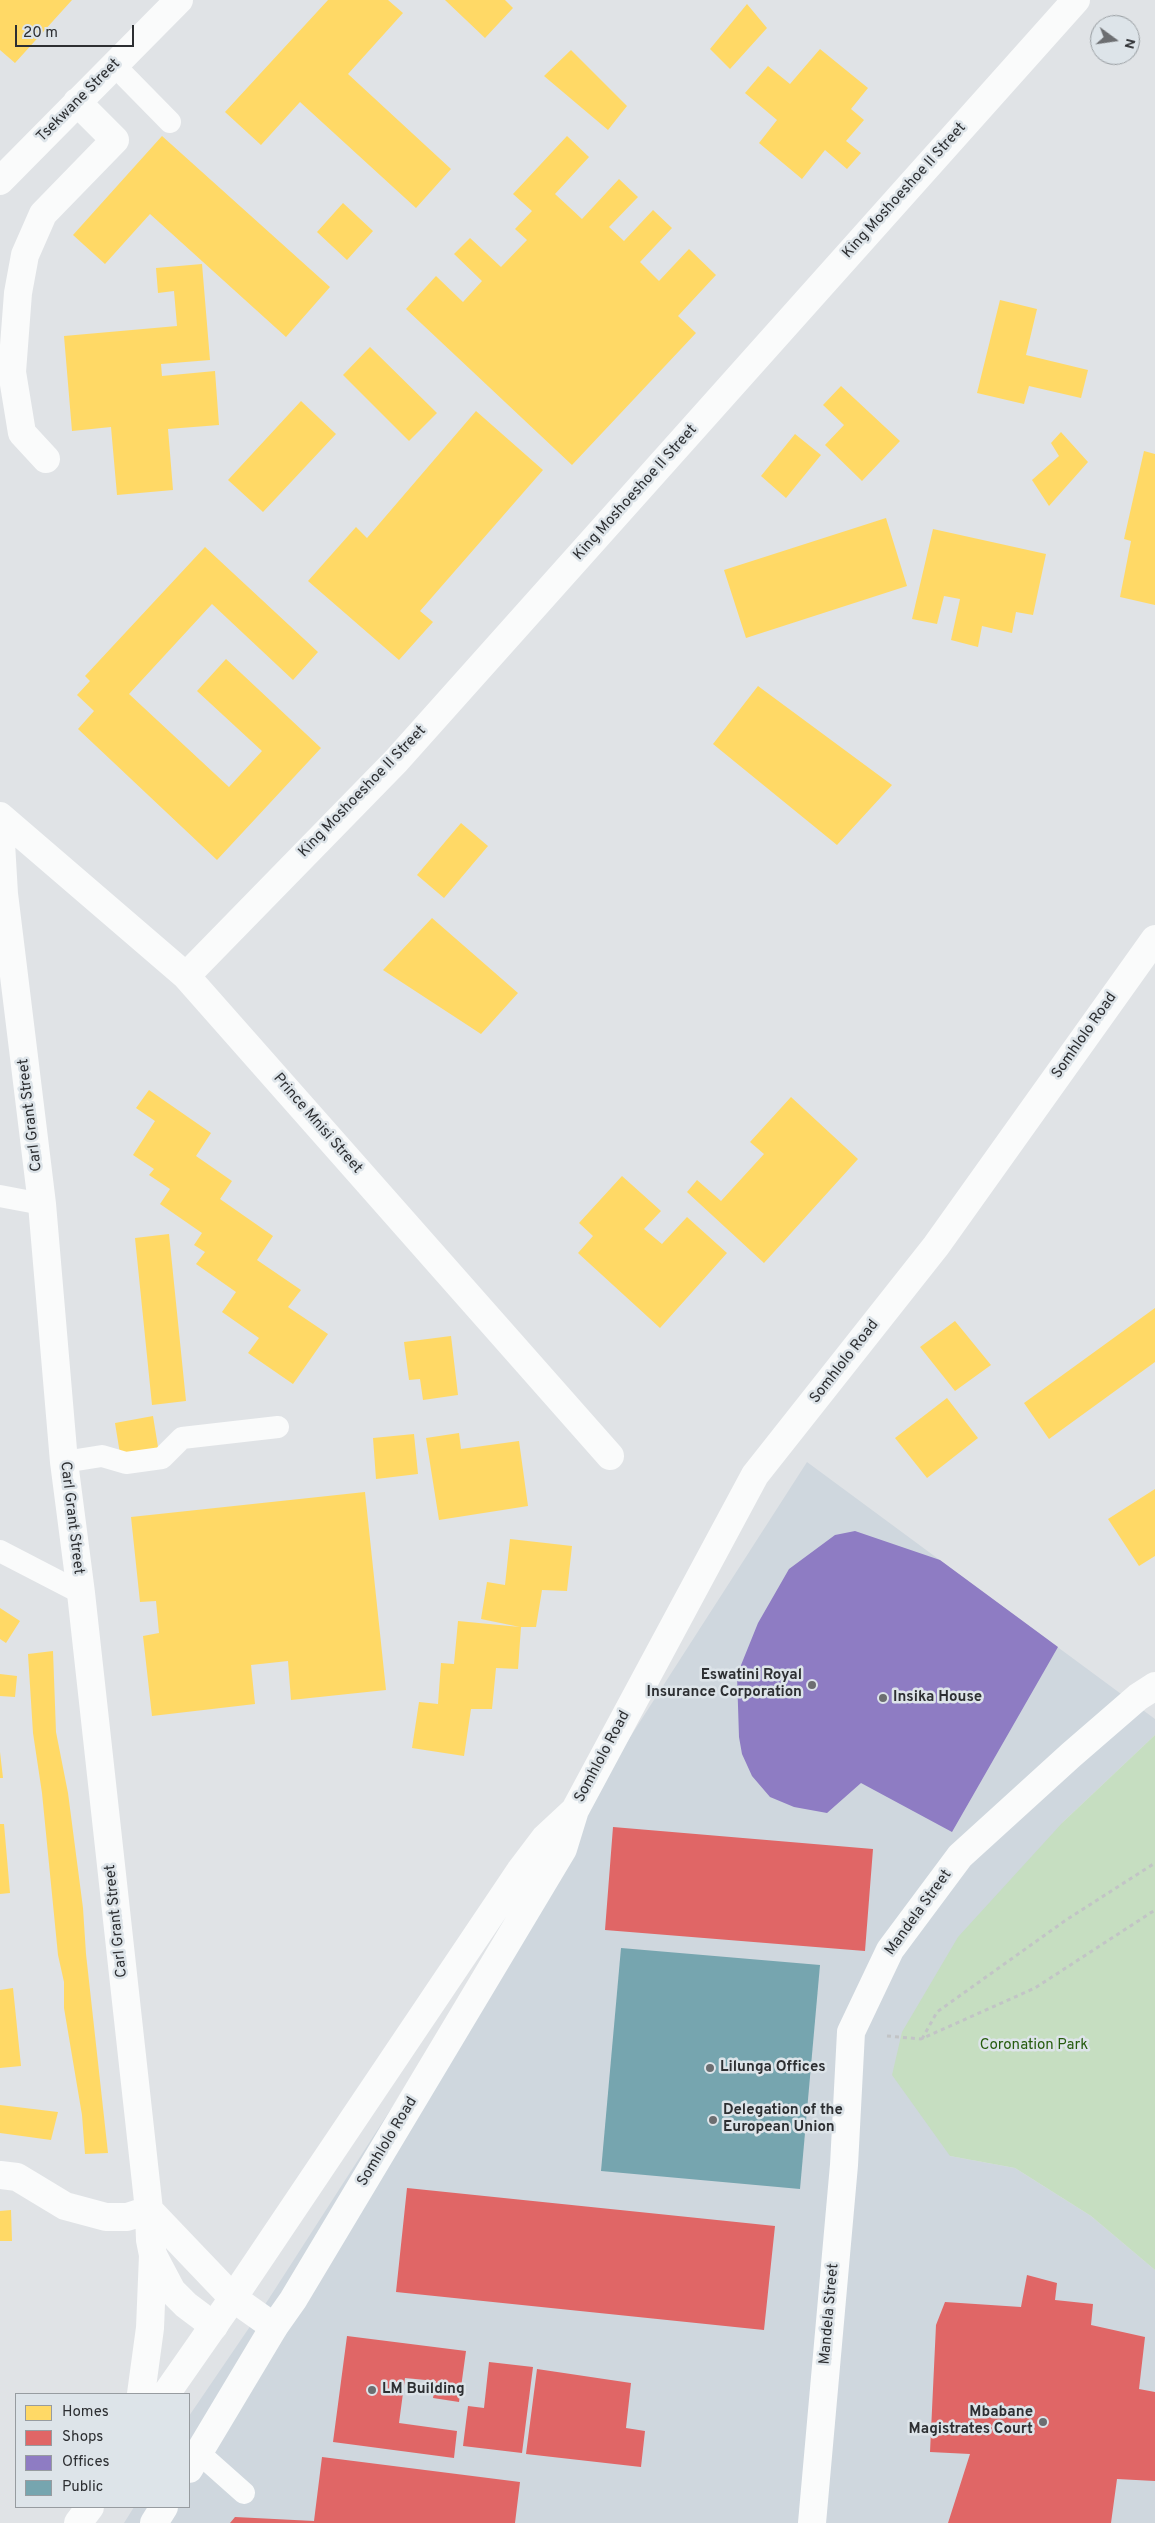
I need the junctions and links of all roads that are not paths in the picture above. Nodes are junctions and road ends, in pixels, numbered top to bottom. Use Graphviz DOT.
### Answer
graph roads {
  1 [pos="179,0"];
  2 [pos="1076,0"];
  3 [pos="114,65"];
  4 [pos="77,102"];
  5 [pos="170,122"];
  6 [pos="0,181"];
  7 [pos="46,459"];
  8 [pos="0,816"];
  9 [pos="0,826"];
  10 [pos="2,892"];
  11 [pos="1155,939"];
  12 [pos="186,976"];
  13 [pos="0,1196"];
  14 [pos="42,1204"];
  15 [pos="278,1427"];
  16 [pos="610,1456"];
  17 [pos="64,1462"];
  18 [pos="0,1551"];
  19 [pos="81,1593"];
  20 [pos="1155,1686"];
  21 [pos="575,1810"];
  22 [pos="0,2175"];
  23 [pos="150,2210"];
  24 [pos="153,2255"];
  25 [pos="234,2298"];
  26 [pos="214,2326"];
  27 [pos="274,2327"];
  28 [pos="141,2393"];
  29 [pos="167,2393"];
  30 [pos="194,2461"];
  31 [pos="244,2493"];
  32 [pos="89,2508"];
  33 [pos="163,2508"];
  34 [pos="78,2523"];
  35 [pos="154,2523"];
  36 [pos="812,2523"];
  1 -- 3 [label="street, Tsekwane Street"];
  2 -- 12 [label="street, King Moshoeshoe II Street"];
  3 -- 4 [label="street, Tsekwane Street"];
  3 -- 5 [label="lane"];
  4 -- 6 [label="street, Tsekwane Street"];
  4 -- 7 [label="street"];
  8 -- 12 [label="street, Prince Mnisi Street"];
  9 -- 10 [label="street, Carl Grant Street"];
  10 -- 14 [label="street, Carl Grant Street"];
  11 -- 21 [label="street, Somhlolo Road"];
  12 -- 16 [label="street, Prince Mnisi Street"];
  13 -- 14 [label="lane"];
  14 -- 17 [label="street, Carl Grant Street"];
  15 -- 17 [label="lane"];
  17 -- 19 [label="street, Carl Grant Street"];
  18 -- 19 [label="lane"];
  19 -- 23 [label="street, Carl Grant Street"];
  20 -- 36 [label="street, Mandela Street"];
  21 -- 25 [label="street, Somhlolo Road"];
  21 -- 27 [label="street, Somhlolo Road"];
  22 -- 23 [label="street"];
  23 -- 24 [label="street, Carl Grant Street"];
  23 -- 25 [label="street"];
  24 -- 26 [label="street"];
  24 -- 28 [label="street, Carl Grant Street"];
  25 -- 26 [label="street, Somhlolo Road"];
  25 -- 27 [label="street"];
  26 -- 29 [label="street, Somhlolo Road"];
  27 -- 30 [label="street, Somhlolo Road"];
  30 -- 31 [label="lane"];
  32 -- 34 [label="street"];
  33 -- 35 [label="street"];
}
